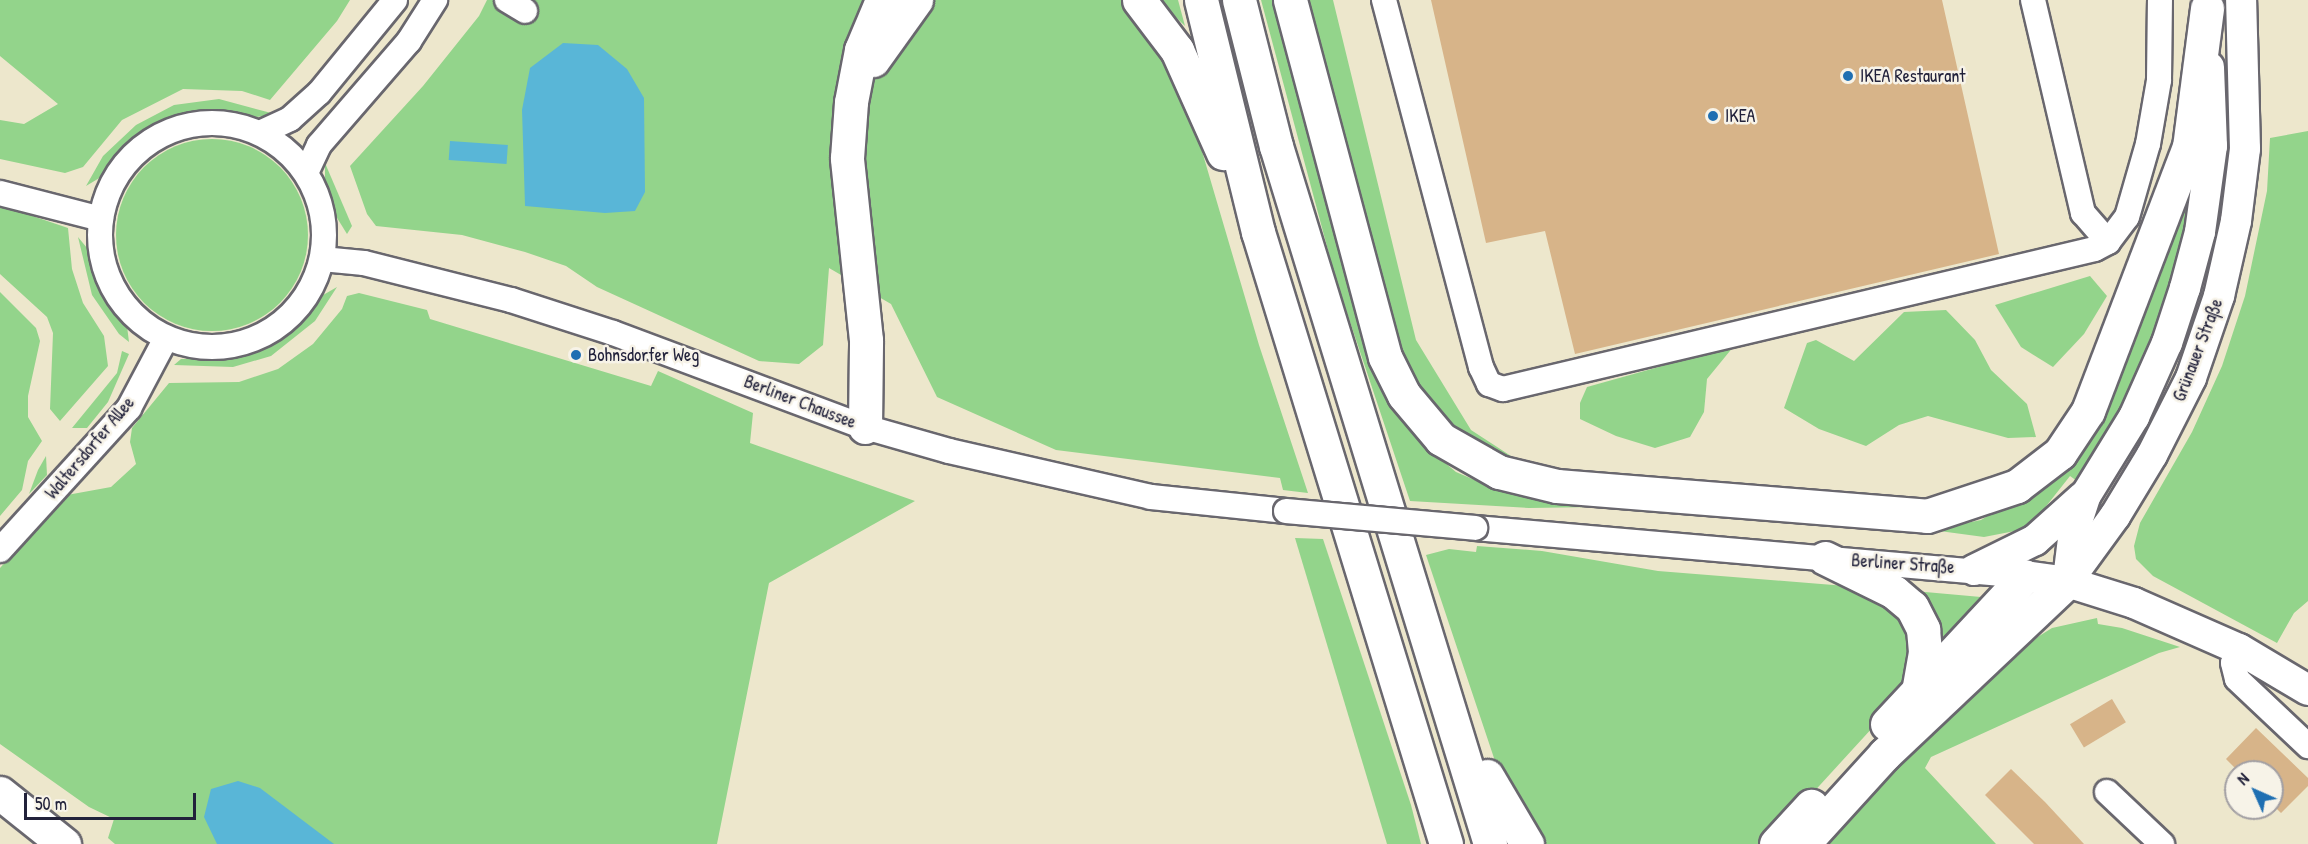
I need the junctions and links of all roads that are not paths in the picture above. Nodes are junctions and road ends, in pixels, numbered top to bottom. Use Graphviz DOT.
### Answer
graph roads {
  1 [pos="395,0"];
  2 [pos="435,0"];
  3 [pos="882,0"];
  4 [pos="916,0"];
  5 [pos="1139,0"];
  6 [pos="1201,0"];
  7 [pos="1239,0"];
  8 [pos="1290,0"];
  9 [pos="1384,0"];
  10 [pos="2033,0"];
  11 [pos="2160,0"];
  12 [pos="2243,2"];
  13 [pos="2207,4"];
  14 [pos="851,102"];
  15 [pos="260,133"];
  16 [pos="306,173"];
  17 [pos="0,193"];
  18 [pos="101,219"];
  19 [pos="1258,232"];
  20 [pos="2108,242"];
  21 [pos="322,259"];
  22 [pos="166,338"];
  23 [pos="865,427"];
  24 [pos="2086,495"];
  25 [pos="1475,528"];
  26 [pos="0,550"];
  27 [pos="1825,558"];
  28 [pos="1974,570"];
  29 [pos="2025,576"];
  30 [pos="2067,582"];
  31 [pos="2240,649"];
  32 [pos="1436,670"];
  33 [pos="1918,690"];
  34 [pos="2308,690"];
  35 [pos="2308,746"];
  36 [pos="2107,792"];
  37 [pos="0,793"];
  38 [pos="64,844"];
  39 [pos="1446,844"];
  40 [pos="1490,844"];
  41 [pos="1527,844"];
  42 [pos="1776,844"];
  43 [pos="1803,844"];
  44 [pos="2162,844"];
  1 -- 15 [label="street"];
  2 -- 16 [label="street"];
  3 -- 14 [label="highway"];
  4 -- 14 [label="highway"];
  5 -- 19 [label="highway"];
  6 -- 19 [label="highway"];
  7 -- 32 [label="highway"];
  8 -- 13 [label="highway"];
  9 -- 20 [label="street"];
  10 -- 20 [label="street"];
  11 -- 20 [label="street"];
  12 -- 30 [label="main road, Grünauer Straße"];
  13 -- 24 [label="main road, Grünauer Straße"];
  14 -- 23 [label="highway"];
  15 -- 16 [label="street"];
  15 -- 18 [label="street"];
  16 -- 21 [label="street"];
  17 -- 18 [label="street"];
  18 -- 22 [label="street"];
  19 -- 39 [label="highway"];
  21 -- 22 [label="street"];
  21 -- 23 [label="street, Berliner Chaussee"];
  22 -- 26 [label="street, Waltersdorfer Allee"];
  23 -- 25 [label="street, Berliner Chaussee, bridge"];
  24 -- 28 [label="main road, Grünauer Straße"];
  24 -- 30 [label="main road, Grünauer Straße"];
  25 -- 27 [label="street, Berliner Straße"];
  27 -- 28 [label="street, Berliner Straße"];
  27 -- 33 [label="highway"];
  28 -- 29 [label="street, Berliner Straße"];
  29 -- 30 [label="main road, Berliner Straße"];
  29 -- 33 [label="highway"];
  30 -- 31 [label="main road, Berliner Straße"];
  30 -- 43 [label="highway"];
  31 -- 34 [label="main road, Berliner Straße"];
  31 -- 35 [label="street"];
  32 -- 40 [label="highway"];
  32 -- 41 [label="highway"];
  33 -- 42 [label="highway"];
  36 -- 44 [label="street"];
  37 -- 38 [label="highway"];
}
